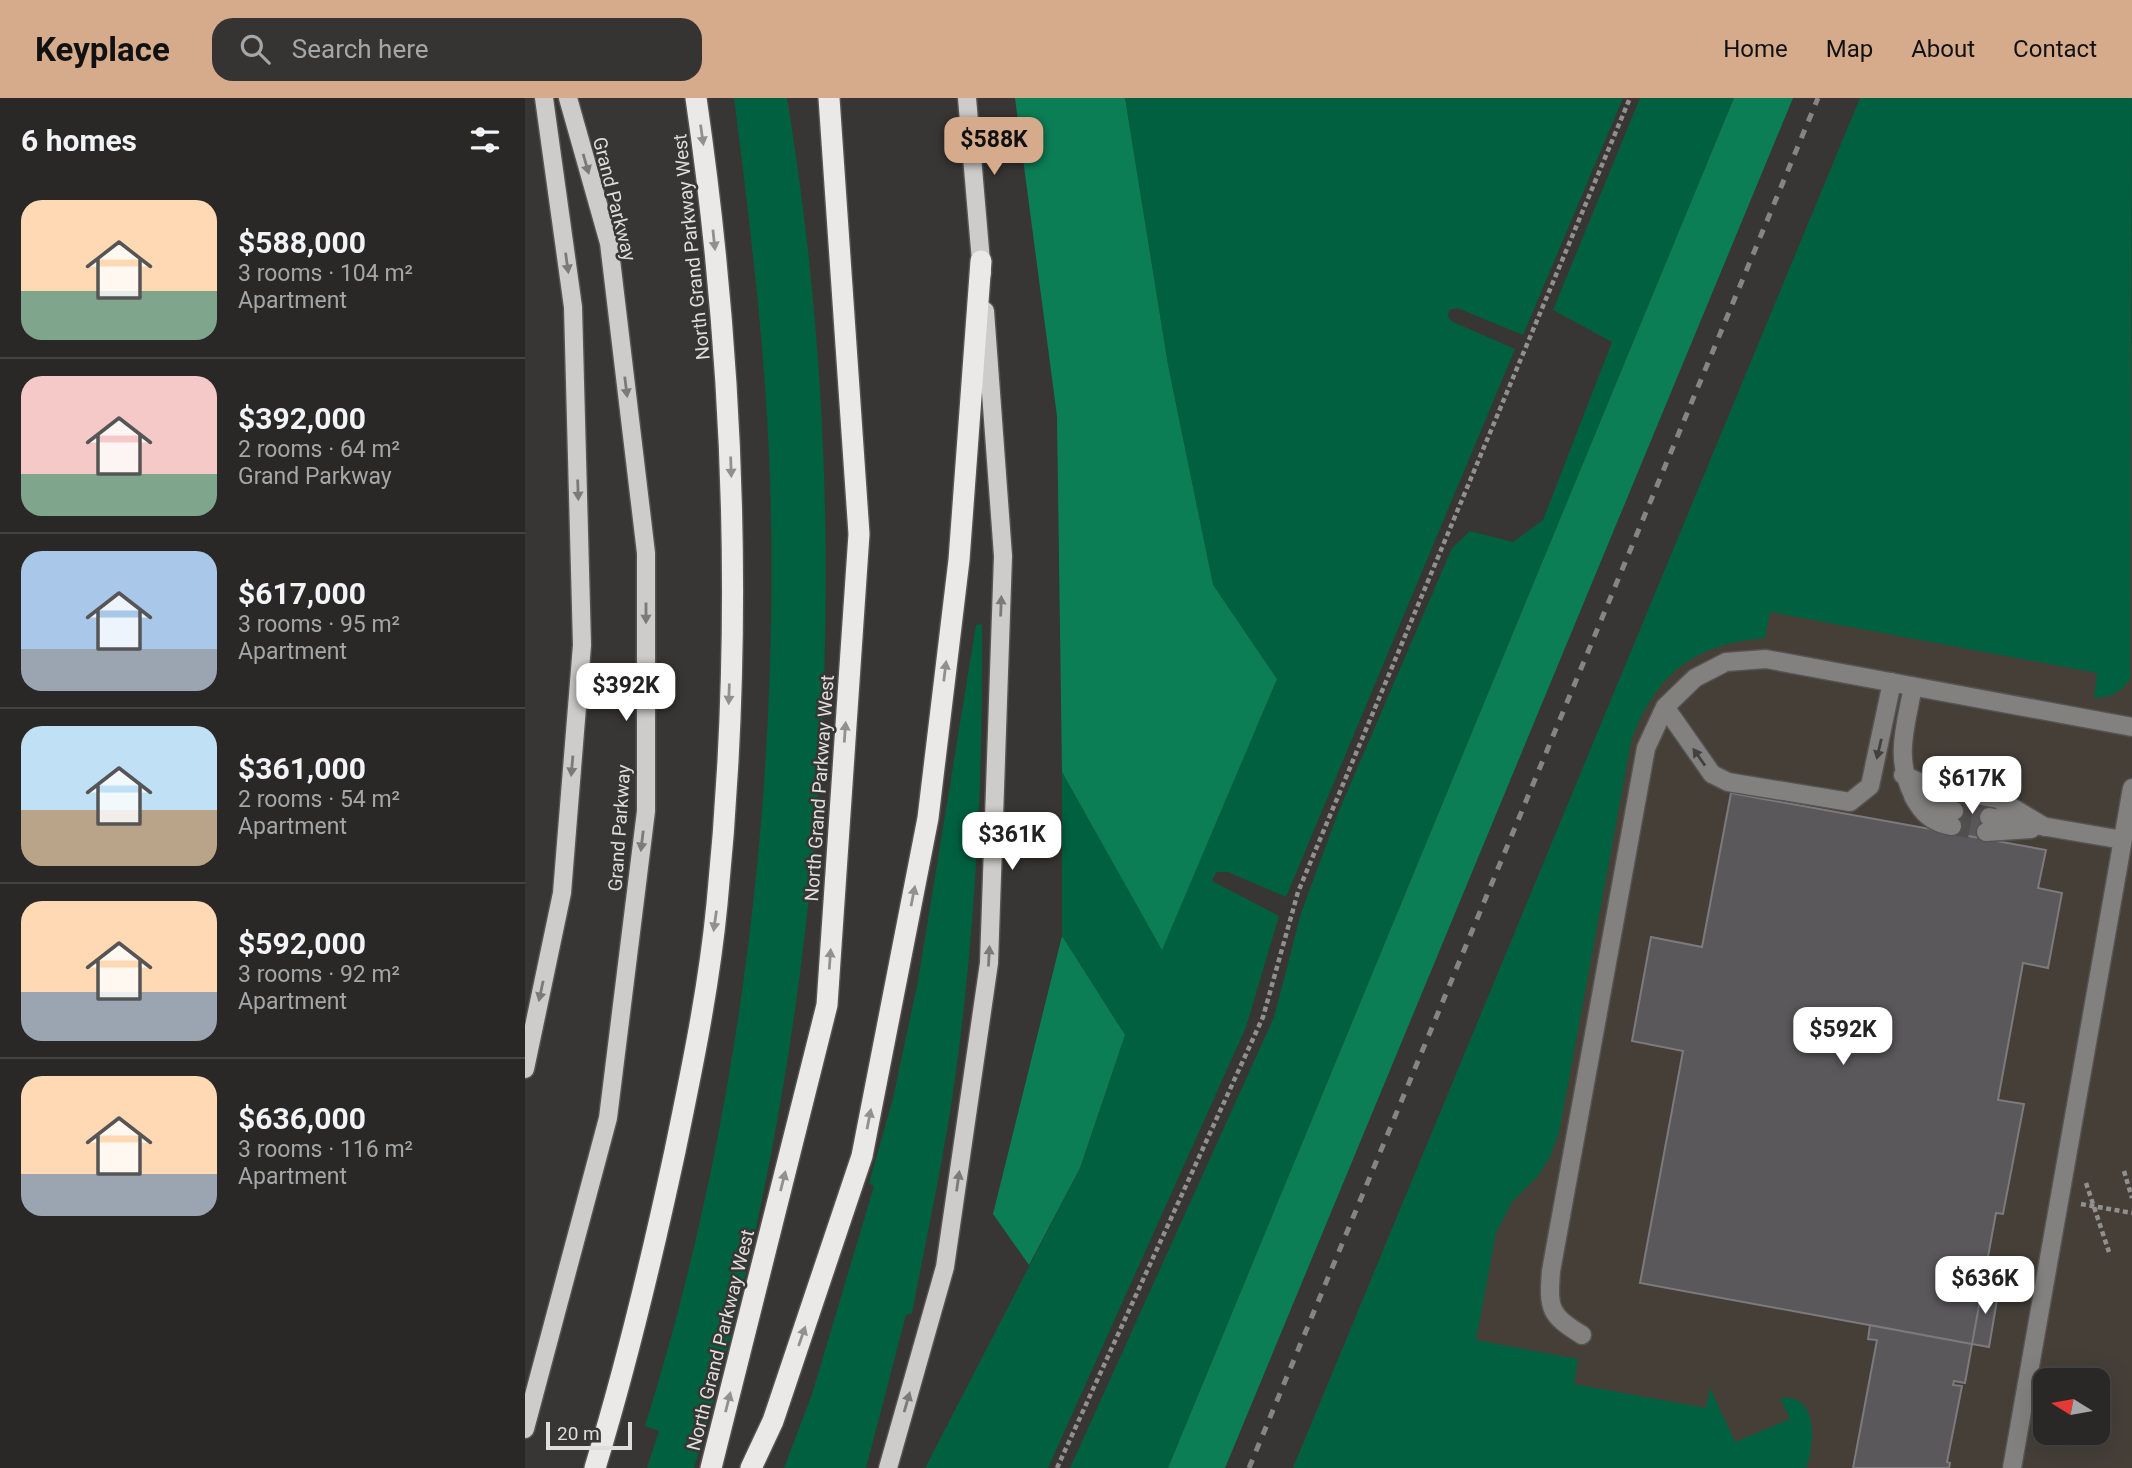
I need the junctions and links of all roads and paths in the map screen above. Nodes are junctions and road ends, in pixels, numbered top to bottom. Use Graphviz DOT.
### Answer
graph roads {
  1 [pos="544,98"];
  2 [pos="568,98"];
  3 [pos="696,98"];
  4 [pos="829,98"];
  5 [pos="967,98"];
  6 [pos="1630,98"];
  7 [pos="981,261"];
  8 [pos="1892,682"];
  9 [pos="1913,686"];
  10 [pos="1665,707"];
  11 [pos="2132,727"];
  12 [pos="1903,775"];
  13 [pos="2132,788"];
  14 [pos="1953,819"];
  15 [pos="1988,825"];
  16 [pos="2045,827"];
  17 [pos="2123,840"];
  18 [pos="525,1069"];
  19 [pos="2124,1171"];
  20 [pos="2083,1174"];
  21 [pos="2132,1198"];
  22 [pos="2076,1203"];
  23 [pos="2094,1207"];
  24 [pos="2132,1213"];
  25 [pos="2109,1251"];
  26 [pos="1582,1335"];
  27 [pos="525,1429"];
  28 [pos="595,1468"];
  29 [pos="711,1468"];
  30 [pos="751,1468"];
  31 [pos="888,1468"];
  32 [pos="1057,1468"];
  33 [pos="2012,1468"];
  1 -- 18 [label="main road, one-way"];
  2 -- 27 [label="main road, Grand Parkway, one-way"];
  3 -- 28 [label="highway, North Grand Parkway West, one-way"];
  29 -- 4 [label="highway, North Grand Parkway West, one-way"];
  5 -- 7 [label="main road"];
  6 -- 32 [label="path"];
  30 -- 7 [label="highway, one-way"];
  31 -- 7 [label="main road, one-way"];
  8 -- 9 [label="lane"];
  8 -- 10 [label="lane"];
  8 -- 10 [label="lane, one-way"];
  9 -- 11 [label="lane"];
  9 -- 12 [label="lane"];
  10 -- 26 [label="lane"];
  12 -- 14 [label="lane"];
  12 -- 16 [label="lane"];
  13 -- 17 [label="lane"];
  15 -- 16 [label="lane"];
  16 -- 17 [label="lane"];
  17 -- 33 [label="lane"];
  19 -- 21 [label="path"];
  20 -- 23 [label="path"];
  22 -- 23 [label="path"];
  23 -- 24 [label="path"];
  23 -- 25 [label="path"];
}
